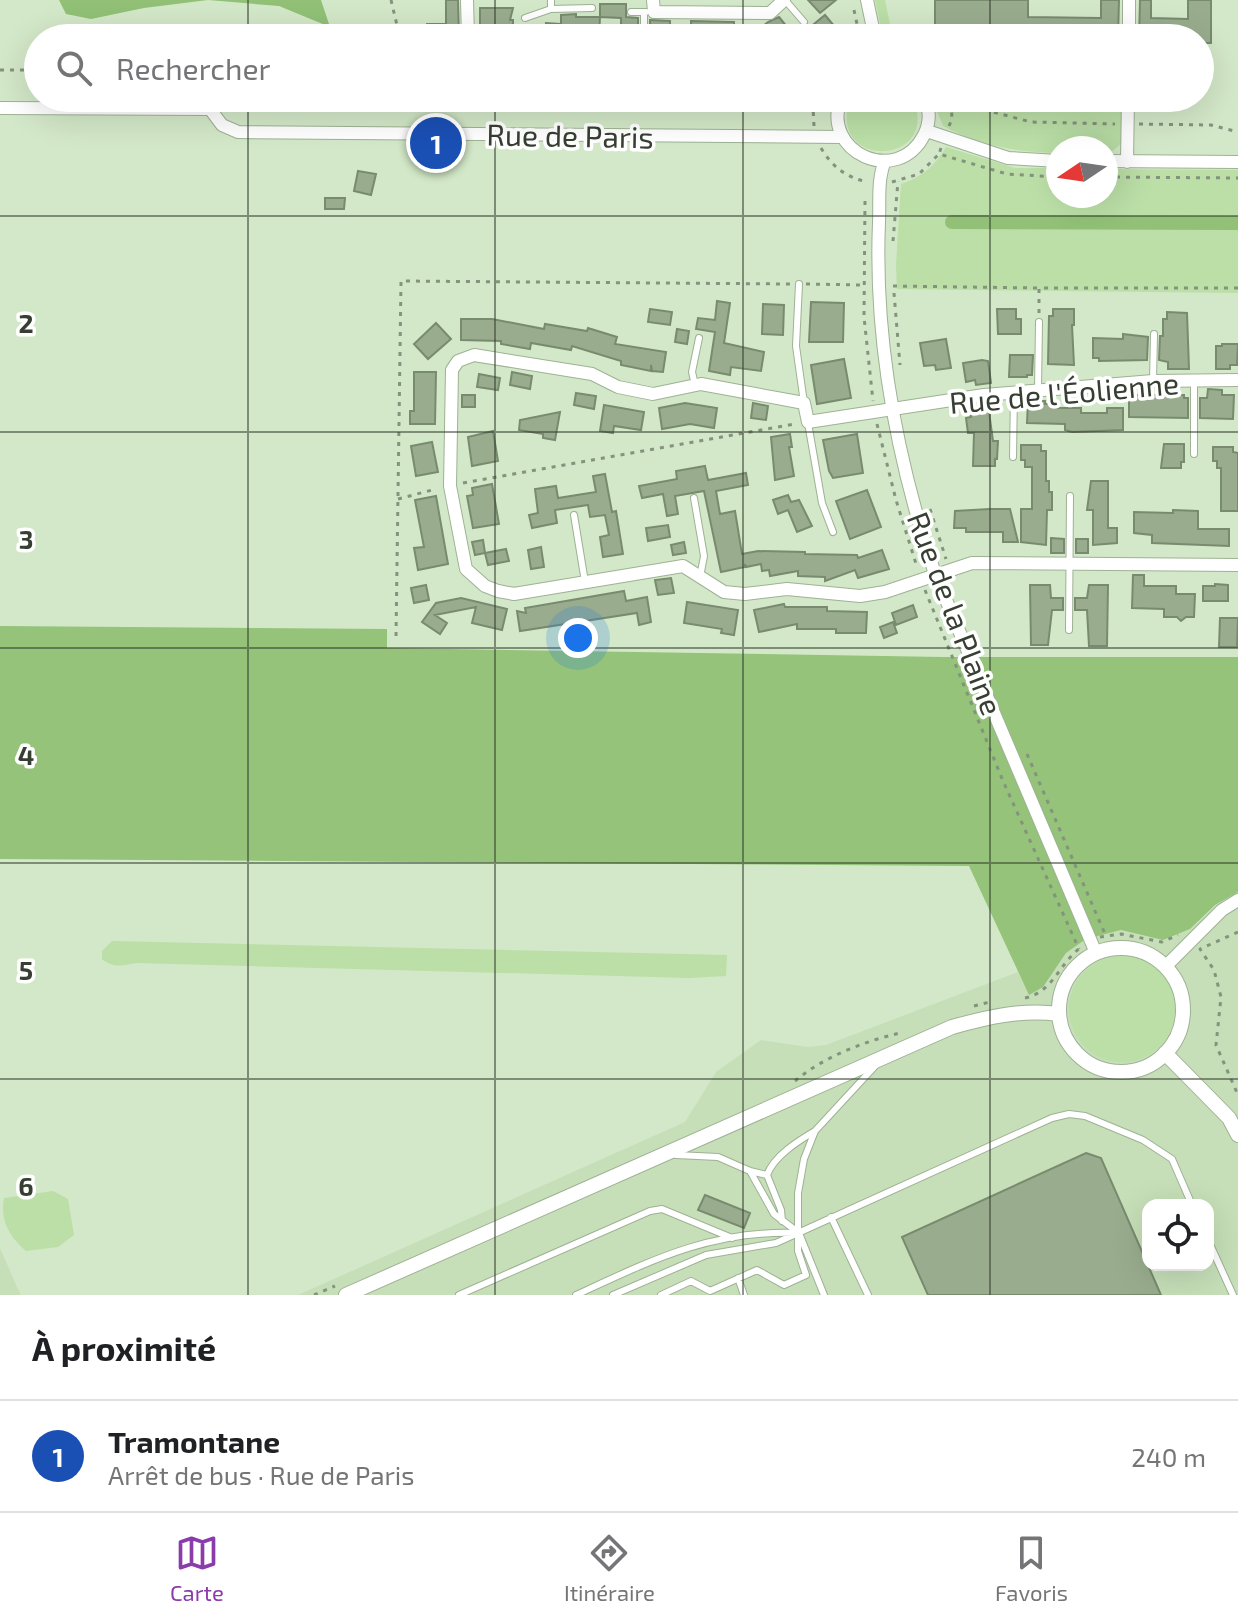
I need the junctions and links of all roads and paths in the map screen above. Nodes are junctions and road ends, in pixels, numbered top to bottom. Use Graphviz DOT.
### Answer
graph roads {
  1 [pos="391,0"];
  2 [pos="467,0"];
  3 [pos="551,0"];
  4 [pos="785,0"];
  5 [pos="853,0"];
  6 [pos="867,0"];
  7 [pos="1129,0"];
  8 [pos="592,8"];
  9 [pos="650,8"];
  10 [pos="551,9"];
  11 [pos="631,12"];
  12 [pos="525,18"];
  13 [pos="804,22"];
  14 [pos="397,24"];
  15 [pos="468,24"];
  16 [pos="857,24"];
  17 [pos="872,24"];
  18 [pos="1129,24"];
  19 [pos="0,70"];
  20 [pos="24,70"];
  21 [pos="0,108"];
  22 [pos="24,108"];
  23 [pos="212,112"];
  24 [pos="838,112"];
  25 [pos="928,112"];
  26 [pos="951,112"];
  27 [pos="994,112"];
  28 [pos="1128,112"];
  29 [pos="1128,124"];
  30 [pos="927,131"];
  31 [pos="1238,132"];
  32 [pos="843,137"];
  33 [pos="944,137"];
  34 [pos="1046,160"];
  35 [pos="885,161"];
  36 [pos="1118,162"];
  37 [pos="1127,162"];
  38 [pos="1238,162"];
  39 [pos="1118,177"];
  40 [pos="1238,178"];
  41 [pos="799,284"];
  42 [pos="893,286"];
  43 [pos="1039,288"];
  44 [pos="1238,288"];
  45 [pos="1039,322"];
  46 [pos="1154,334"];
  47 [pos="699,338"];
  48 [pos="1238,380"];
  49 [pos="1153,381"];
  50 [pos="1194,381"];
  51 [pos="695,385"];
  52 [pos="1038,390"];
  53 [pos="1014,392"];
  54 [pos="804,403"];
  55 [pos="891,411"];
  56 [pos="808,422"];
  57 [pos="1194,454"];
  58 [pos="1013,457"];
  59 [pos="450,486"];
  60 [pos="1070,496"];
  61 [pos="694,498"];
  62 [pos="398,499"];
  63 [pos="574,515"];
  64 [pos="833,532"];
  65 [pos="1069,564"];
  66 [pos="1238,565"];
  67 [pos="935,574"];
  68 [pos="700,577"];
  69 [pos="585,582"];
  70 [pos="1069,630"];
  71 [pos="1026,750"];
  72 [pos="1238,900"];
  73 [pos="1238,932"];
  74 [pos="1105,935"];
  75 [pos="1096,953"];
  76 [pos="1166,966"];
  77 [pos="1059,1014"];
  78 [pos="1165,1053"];
  79 [pos="887,1054"];
  80 [pos="1238,1095"];
  81 [pos="815,1131"];
  82 [pos="1238,1135"];
  83 [pos="656,1157"];
  84 [pos="750,1171"];
  85 [pos="767,1175"];
  86 [pos="1189,1199"];
  87 [pos="831,1217"];
  88 [pos="782,1221"];
  89 [pos="799,1233"];
  90 [pos="732,1238"];
  91 [pos="1214,1253"];
  92 [pos="738,1278"];
  93 [pos="784,1285"];
  94 [pos="674,1292"];
  95 [pos="711,1293"];
  96 [pos="346,1295"];
  97 [pos="459,1295"];
  98 [pos="576,1295"];
  99 [pos="613,1295"];
  100 [pos="661,1295"];
  101 [pos="744,1295"];
  102 [pos="788,1295"];
  103 [pos="824,1295"];
  104 [pos="868,1295"];
  105 [pos="1233,1295"];
  1 -- 14 [label="path"];
  2 -- 15 [label="street"];
  3 -- 10 [label="lane"];
  4 -- 9 [label="street"];
  4 -- 13 [label="lane"];
  5 -- 16 [label="path"];
  6 -- 17 [label="street"];
  7 -- 18 [label="street"];
  8 -- 10 [label="lane"];
  9 -- 11 [label="lane"];
  10 -- 12 [label="lane"];
  19 -- 20 [label="path"];
  21 -- 22 [label="street"];
  23 -- 32 [label="street, Rue de Paris"];
  24 -- 32 [label="street"];
  25 -- 30 [label="street"];
  26 -- 33 [label="path"];
  27 -- 29 [label="path"];
  28 -- 29 [label="street"];
  29 -- 31 [label="path"];
  29 -- 37 [label="street"];
  30 -- 33 [label="street"];
  30 -- 35 [label="street"];
  32 -- 35 [label="street"];
  33 -- 34 [label="street"];
  35 -- 55 [label="street, Rue de la Plaine"];
  36 -- 37 [label="street"];
  37 -- 38 [label="street"];
  39 -- 40 [label="path"];
  41 -- 54 [label="lane"];
  42 -- 43 [label="path"];
  43 -- 44 [label="path"];
  43 -- 45 [label="path"];
  45 -- 52 [label="lane"];
  46 -- 49 [label="lane"];
  47 -- 51 [label="lane"];
  48 -- 50 [label="street, Rue de l'Éolienne"];
  49 -- 50 [label="street, Rue de l'Éolienne"];
  49 -- 52 [label="street, Rue de l'Éolienne"];
  50 -- 57 [label="lane"];
  51 -- 54 [label="street"];
  51 -- 59 [label="street"];
  52 -- 53 [label="street, Rue de l'Éolienne"];
  53 -- 55 [label="street, Rue de l'Éolienne"];
  53 -- 58 [label="lane"];
  54 -- 56 [label="street"];
  55 -- 56 [label="street, Rue de l'Éolienne"];
  55 -- 67 [label="street, Rue de la Plaine"];
  56 -- 59 [label="path"];
  56 -- 64 [label="lane"];
  59 -- 62 [label="path"];
  59 -- 69 [label="street"];
  60 -- 65 [label="lane"];
  61 -- 68 [label="lane"];
  63 -- 69 [label="lane"];
  65 -- 66 [label="street"];
  65 -- 67 [label="street"];
  65 -- 70 [label="lane"];
  67 -- 68 [label="street"];
  67 -- 75 [label="street, Rue de la Plaine"];
  68 -- 69 [label="street"];
  71 -- 74 [label="path"];
  72 -- 76 [label="street"];
  73 -- 80 [label="path"];
  75 -- 76 [label="street"];
  75 -- 77 [label="street"];
  76 -- 78 [label="street"];
  77 -- 78 [label="street"];
  77 -- 79 [label="street"];
  78 -- 82 [label="street"];
  79 -- 81 [label="lane"];
  79 -- 83 [label="street"];
  81 -- 85 [label="lane"];
  81 -- 89 [label="lane"];
  83 -- 84 [label="lane"];
  83 -- 96 [label="street"];
  84 -- 85 [label="lane"];
  84 -- 88 [label="lane"];
  85 -- 88 [label="lane"];
  86 -- 87 [label="lane"];
  87 -- 89 [label="lane"];
  87 -- 104 [label="lane"];
  88 -- 89 [label="lane"];
  89 -- 90 [label="lane"];
  89 -- 93 [label="lane"];
  89 -- 99 [label="lane"];
  89 -- 103 [label="lane"];
  90 -- 97 [label="lane"];
  90 -- 98 [label="lane"];
  91 -- 105 [label="lane"];
  92 -- 93 [label="lane"];
  92 -- 95 [label="lane"];
  92 -- 101 [label="lane"];
  93 -- 102 [label="lane"];
  94 -- 95 [label="lane"];
  94 -- 100 [label="lane"];
}
